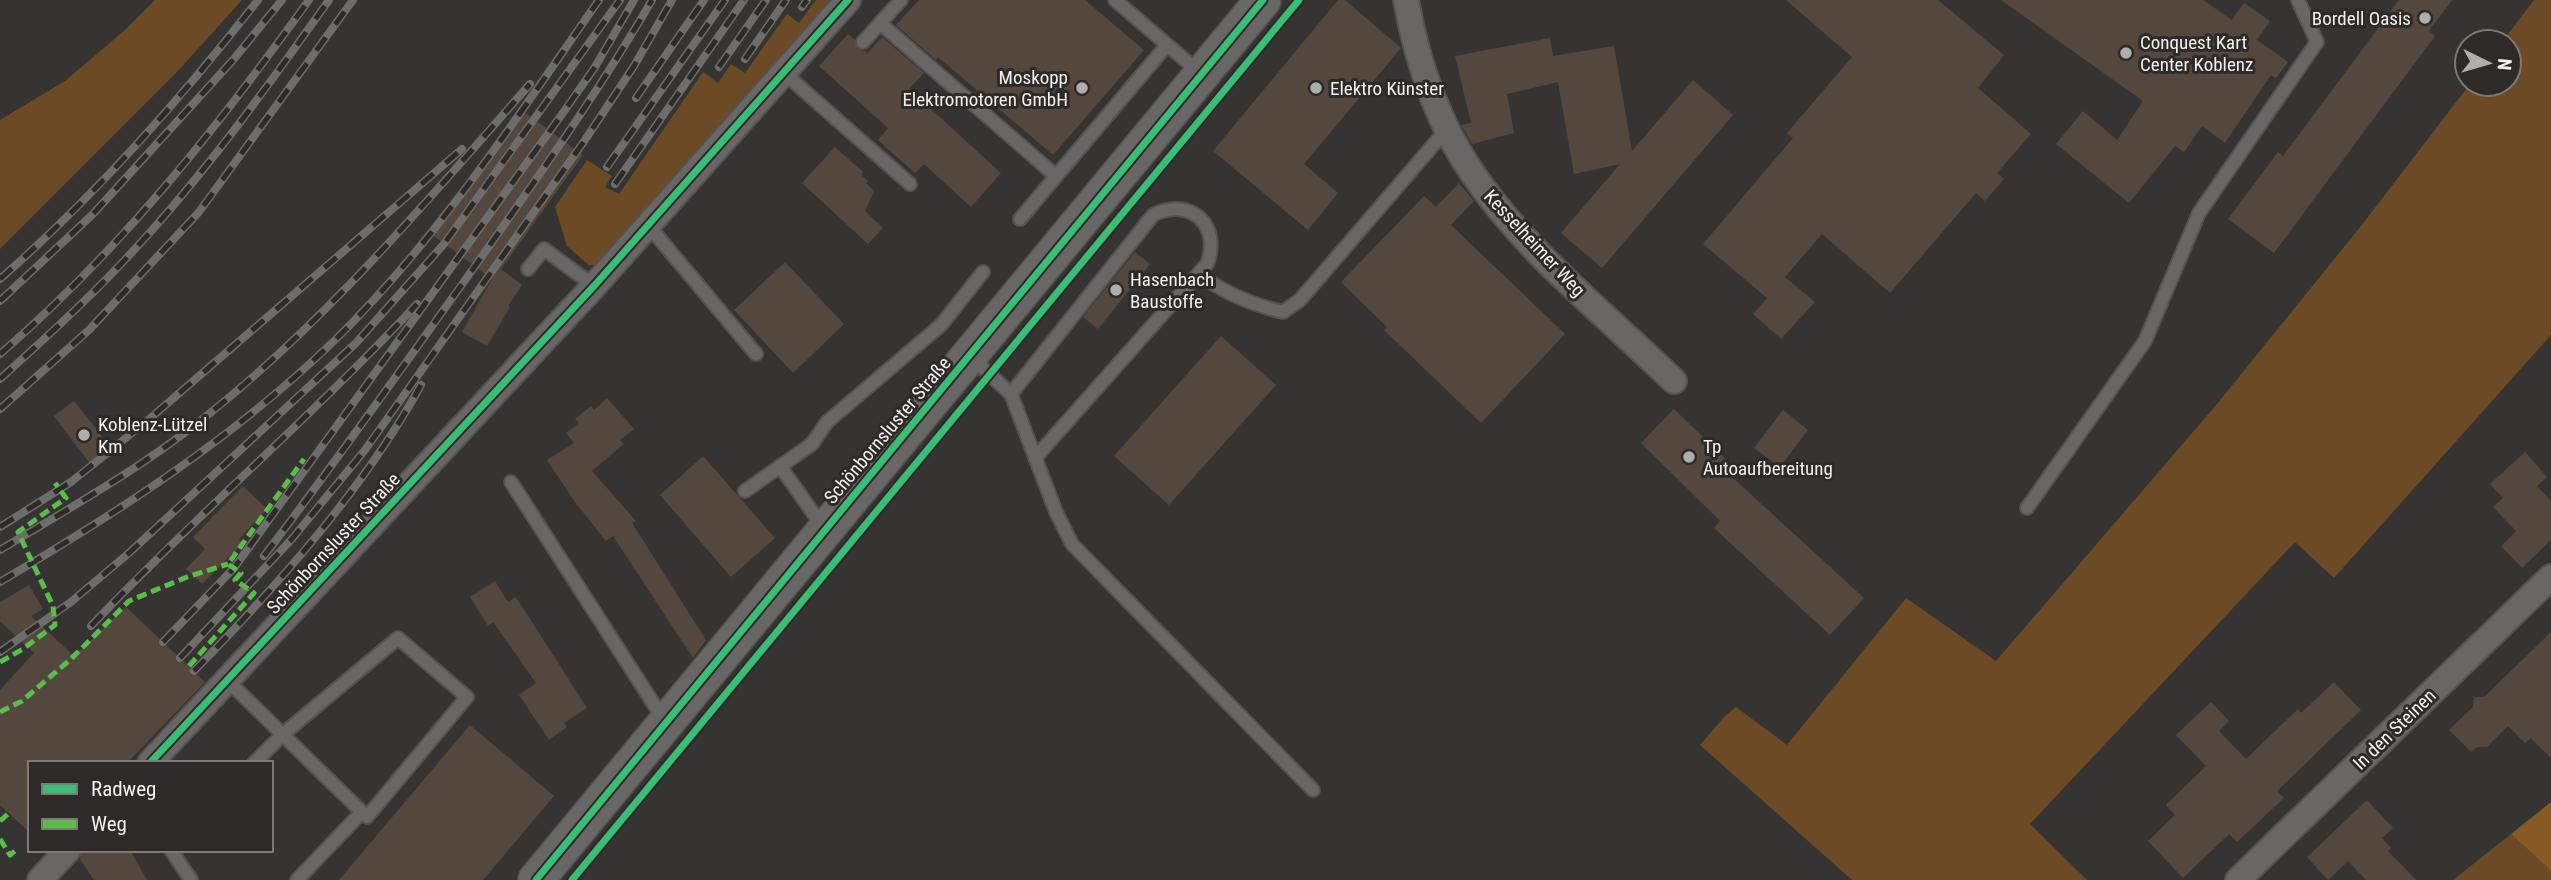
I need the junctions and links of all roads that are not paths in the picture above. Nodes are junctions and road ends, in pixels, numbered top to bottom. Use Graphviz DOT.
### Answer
graph roads {
  1 [pos="848,0"];
  2 [pos="901,0"];
  3 [pos="1115,0"];
  4 [pos="1263,0"];
  5 [pos="1406,0"];
  6 [pos="2298,0"];
  7 [pos="881,24"];
  8 [pos="863,42"];
  9 [pos="1167,45"];
  10 [pos="784,73"];
  11 [pos="1202,74"];
  12 [pos="1447,130"];
  13 [pos="1056,176"];
  14 [pos="910,184"];
  15 [pos="1020,219"];
  16 [pos="648,225"];
  17 [pos="528,268"];
  18 [pos="983,272"];
  19 [pos="1199,274"];
  20 [pos="594,286"];
  21 [pos="756,354"];
  22 [pos="970,355"];
  23 [pos="1674,381"];
  24 [pos="1011,394"];
  25 [pos="1035,458"];
  26 [pos="780,466"];
  27 [pos="511,482"];
  28 [pos="745,491"];
  29 [pos="2027,508"];
  30 [pos="825,530"];
  31 [pos="2551,577"];
  32 [pos="227,680"];
  33 [pos="666,723"];
  34 [pos="283,734"];
  35 [pos="152,761"];
  36 [pos="256,761"];
  37 [pos="1313,790"];
  38 [pos="362,812"];
  39 [pos="66,852"];
  40 [pos="172,852"];
  41 [pos="40,880"];
  42 [pos="191,880"];
  43 [pos="297,880"];
  44 [pos="536,880"];
  45 [pos="2238,880"];
  1 -- 10 [label="street, Schönbornsluster Straße"];
  2 -- 7 [label="lane"];
  3 -- 9 [label="lane"];
  4 -- 11 [label="street, Schönbornsluster Straße"];
  5 -- 12 [label="street, Kesselheimer Weg"];
  6 -- 29 [label="lane"];
  7 -- 8 [label="lane"];
  7 -- 13 [label="lane"];
  9 -- 11 [label="lane"];
  9 -- 13 [label="lane"];
  10 -- 14 [label="lane"];
  10 -- 16 [label="street, Schönbornsluster Straße"];
  11 -- 22 [label="street, Schönbornsluster Straße"];
  12 -- 19 [label="lane"];
  12 -- 23 [label="street, Kesselheimer Weg"];
  13 -- 15 [label="lane"];
  16 -- 20 [label="street, Schönbornsluster Straße"];
  16 -- 21 [label="lane"];
  17 -- 20 [label="lane"];
  18 -- 26 [label="lane"];
  19 -- 24 [label="lane"];
  19 -- 25 [label="lane"];
  20 -- 32 [label="street, Schönbornsluster Straße"];
  22 -- 24 [label="lane"];
  22 -- 30 [label="street, Schönbornsluster Straße"];
  24 -- 25 [label="lane"];
  25 -- 37 [label="lane"];
  26 -- 28 [label="lane"];
  26 -- 30 [label="lane"];
  27 -- 33 [label="lane"];
  30 -- 33 [label="street, Schönbornsluster Straße"];
  31 -- 45 [label="street, In den Steinen"];
  32 -- 34 [label="lane"];
  32 -- 35 [label="street, Schönbornsluster Straße"];
  33 -- 44 [label="street, Schönbornsluster Straße"];
  34 -- 36 [label="lane"];
  34 -- 38 [label="lane"];
  34 -- 38 [label="lane"];
  38 -- 43 [label="lane"];
  39 -- 41 [label="street"];
  40 -- 42 [label="lane"];
}
